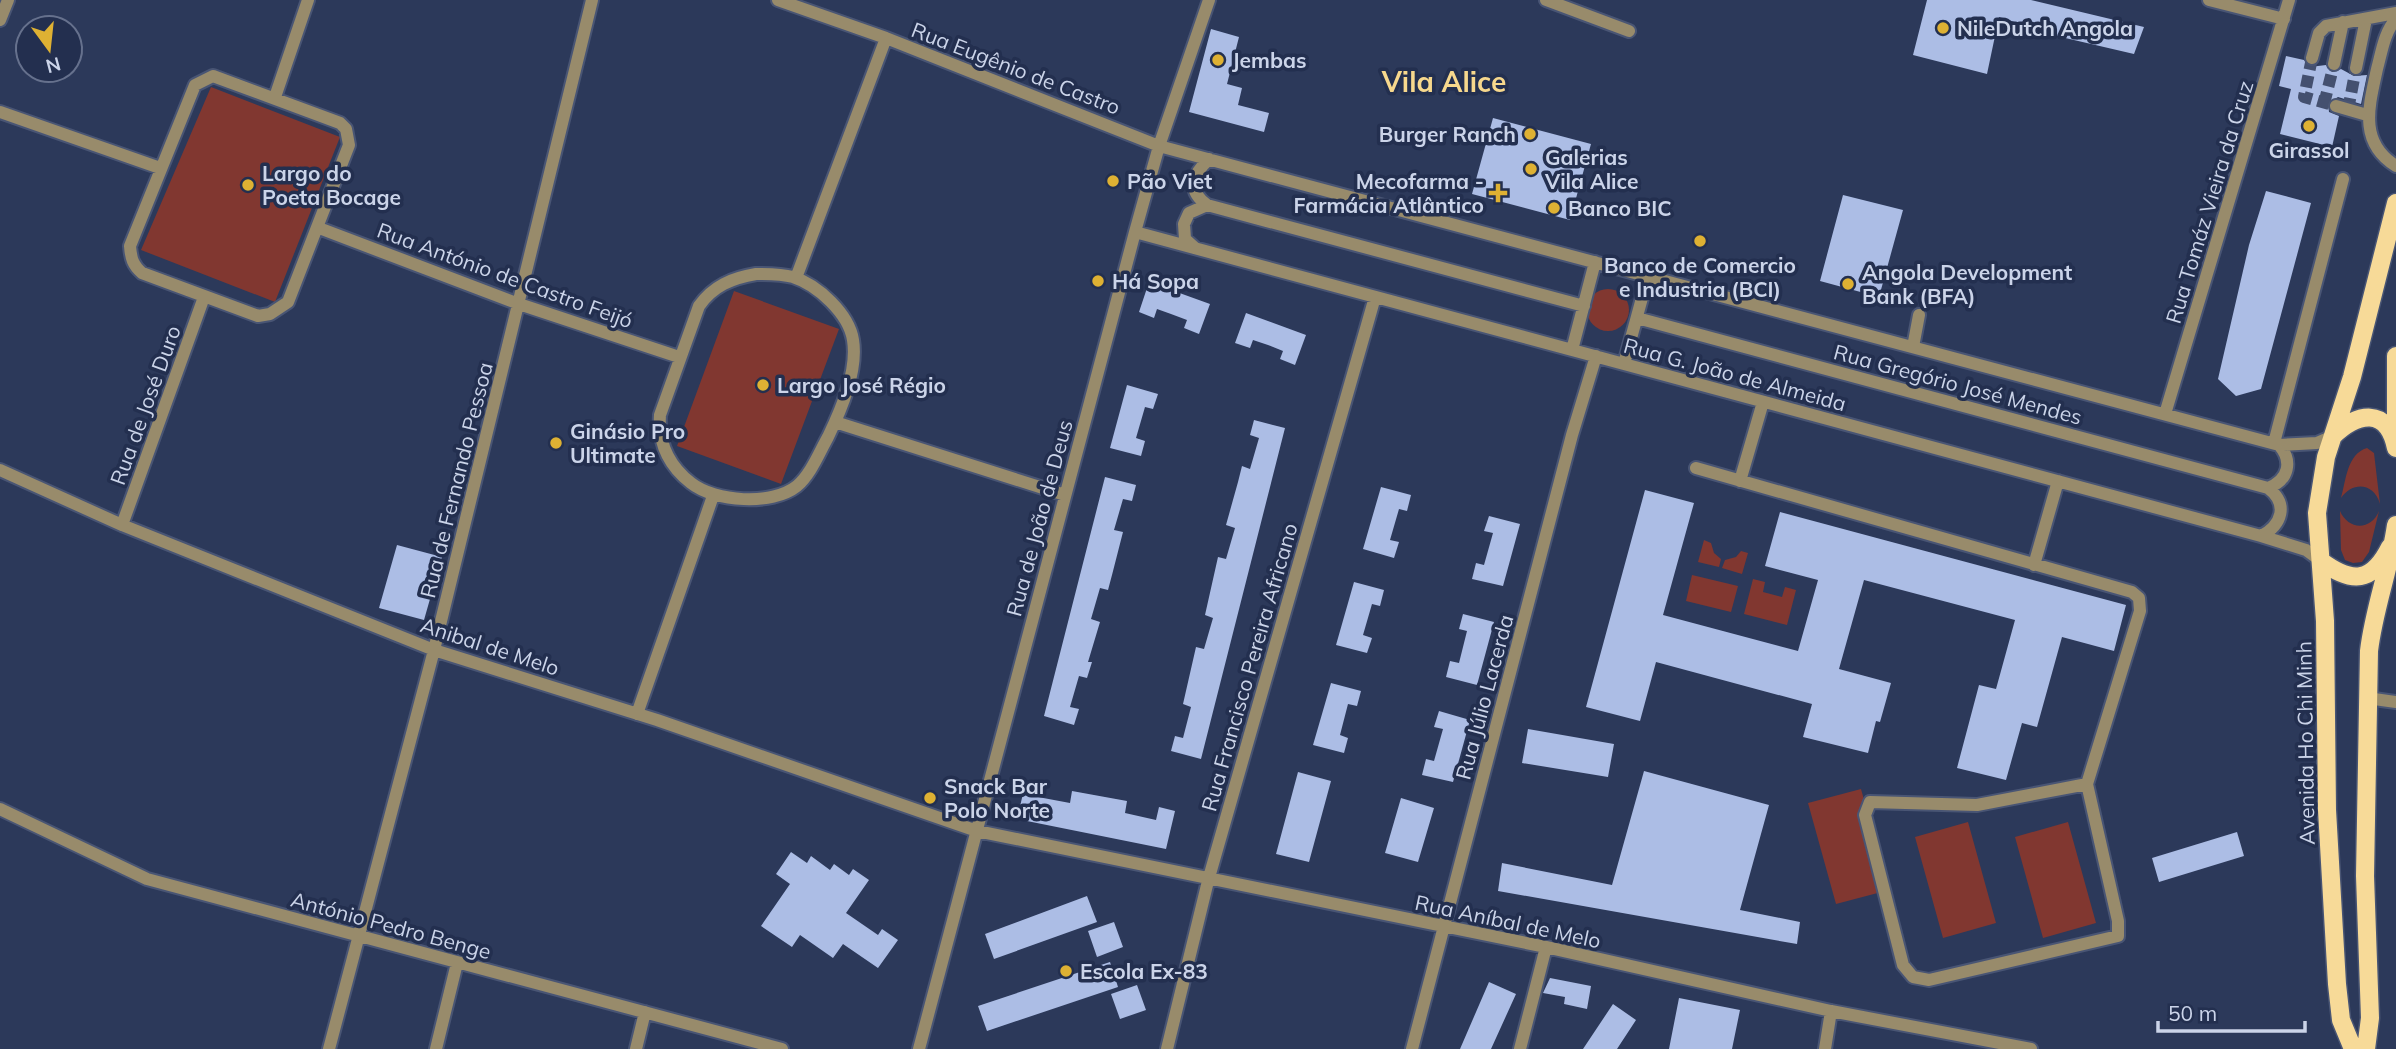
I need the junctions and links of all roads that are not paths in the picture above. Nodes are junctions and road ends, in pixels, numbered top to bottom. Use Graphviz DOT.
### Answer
graph roads {
  1 [pos="8,0"];
  2 [pos="308,0"];
  3 [pos="592,0"];
  4 [pos="778,0"];
  5 [pos="1209,0"];
  6 [pos="1546,0"];
  7 [pos="2209,0"];
  8 [pos="2289,0"];
  9 [pos="2396,13"];
  10 [pos="2284,19"];
  11 [pos="2366,19"];
  12 [pos="2396,19"];
  13 [pos="0,20"];
  14 [pos="2343,22"];
  15 [pos="1629,31"];
  16 [pos="886,38"];
  17 [pos="2312,58"];
  18 [pos="2334,64"];
  19 [pos="2356,68"];
  20 [pos="275,97"];
  21 [pos="2336,106"];
  22 [pos="0,113"];
  23 [pos="2367,114"];
  24 [pos="1159,146"];
  25 [pos="1209,159"];
  26 [pos="2396,166"];
  27 [pos="160,169"];
  28 [pos="2343,179"];
  29 [pos="2396,203"];
  30 [pos="1207,205"];
  31 [pos="319,228"];
  32 [pos="1135,232"];
  33 [pos="1196,249"];
  34 [pos="1595,262"];
  35 [pos="1648,276"];
  36 [pos="796,278"];
  37 [pos="204,297"];
  38 [pos="1375,297"];
  39 [pos="519,304"];
  40 [pos="1584,306"];
  41 [pos="1919,315"];
  42 [pos="1637,318"];
  43 [pos="1913,347"];
  44 [pos="1572,350"];
  45 [pos="1597,356"];
  46 [pos="2396,356"];
  47 [pos="679,357"];
  48 [pos="1624,364"];
  49 [pos="1763,402"];
  50 [pos="2165,414"];
  51 [pos="835,422"];
  52 [pos="2396,435"];
  53 [pos="2333,436"];
  54 [pos="2277,444"];
  55 [pos="2396,448"];
  56 [pos="1696,468"];
  57 [pos="0,470"];
  58 [pos="1740,481"];
  59 [pos="2058,481"];
  60 [pos="2268,488"];
  61 [pos="1065,495"];
  62 [pos="713,496"];
  63 [pos="122,526"];
  64 [pos="2395,528"];
  65 [pos="2261,536"];
  66 [pos="2321,561"];
  67 [pos="2034,565"];
  68 [pos="434,650"];
  69 [pos="2367,698"];
  70 [pos="2396,702"];
  71 [pos="637,714"];
  72 [pos="2087,784"];
  73 [pos="0,809"];
  74 [pos="977,831"];
  75 [pos="1208,881"];
  76 [pos="1444,926"];
  77 [pos="357,936"];
  78 [pos="1546,947"];
  79 [pos="457,962"];
  80 [pos="1831,1011"];
  81 [pos="645,1012"];
  82 [pos="2007,1047"];
  83 [pos="329,1049"];
  84 [pos="436,1049"];
  85 [pos="636,1049"];
  86 [pos="782,1049"];
  87 [pos="919,1049"];
  88 [pos="1167,1049"];
  89 [pos="1412,1049"];
  90 [pos="1520,1049"];
  91 [pos="1825,1049"];
  92 [pos="2031,1049"];
  93 [pos="2353,1049"];
  94 [pos="2365,1049"];
  1 -- 13 [label="street"];
  2 -- 20 [label="street"];
  3 -- 39 [label="street, Rua de Fernando Pessoa"];
  4 -- 16 [label="street, Rua Eugênio de Castro"];
  5 -- 24 [label="street, Rua de João de Deus"];
  6 -- 15 [label="street"];
  7 -- 10 [label="street"];
  8 -- 10 [label="street, Rua Tomáz Vieira da Cruz"];
  9 -- 11 [label="street"];
  10 -- 50 [label="street, Rua Tomáz Vieira da Cruz"];
  11 -- 14 [label="street"];
  11 -- 19 [label="street"];
  12 -- 23 [label="street"];
  14 -- 17 [label="street"];
  14 -- 18 [label="street"];
  16 -- 24 [label="street, Rua Eugênio de Castro"];
  16 -- 36 [label="street"];
  20 -- 27 [label="street"];
  20 -- 31 [label="street"];
  21 -- 23 [label="street"];
  22 -- 27 [label="street"];
  23 -- 26 [label="street"];
  24 -- 25 [label="street"];
  24 -- 32 [label="street, Rua de João de Deus"];
  25 -- 30 [label="street"];
  25 -- 34 [label="street"];
  27 -- 37 [label="street"];
  28 -- 54 [label="street"];
  29 -- 53 [label="main road, Avenida Ho Chi Minh"];
  30 -- 33 [label="street"];
  30 -- 40 [label="street"];
  31 -- 37 [label="street"];
  31 -- 39 [label="street, Rua António de Castro Feijó"];
  32 -- 33 [label="street, Rua G. João de Almeida"];
  32 -- 61 [label="street, Rua de João de Deus"];
  33 -- 38 [label="street, Rua G. João de Almeida"];
  34 -- 35 [label="street"];
  34 -- 40 [label="street"];
  35 -- 42 [label="street"];
  35 -- 43 [label="street"];
  36 -- 47 [label="street"];
  36 -- 51 [label="street"];
  37 -- 63 [label="street, Rua de José Duro"];
  38 -- 44 [label="street, Rua G. João de Almeida"];
  38 -- 75 [label="street, Rua Francisco Pereira Africano"];
  39 -- 47 [label="street, Rua António de Castro Feijó"];
  39 -- 68 [label="street, Rua de Fernando Pessoa"];
  40 -- 44 [label="street"];
  41 -- 43 [label="street"];
  42 -- 48 [label="street"];
  42 -- 60 [label="street, Rua Gregório José Mendes"];
  43 -- 50 [label="street"];
  44 -- 45 [label="street, Rua G. João de Almeida"];
  45 -- 48 [label="street, Rua G. João de Almeida"];
  45 -- 76 [label="street, Rua Júlio Lacerda"];
  46 -- 52 [label="main road"];
  47 -- 62 [label="street"];
  48 -- 49 [label="street, Rua G. João de Almeida"];
  49 -- 58 [label="street"];
  49 -- 59 [label="street, Rua G. João de Almeida"];
  50 -- 54 [label="street"];
  51 -- 61 [label="street"];
  51 -- 62 [label="street"];
  53 -- 54 [label="street"];
  53 -- 55 [label="main road"];
  53 -- 66 [label="main road, Avenida Ho Chi Minh"];
  54 -- 60 [label="street"];
  56 -- 58 [label="street"];
  57 -- 63 [label="street, Anibal de Melo"];
  58 -- 67 [label="street"];
  59 -- 65 [label="street, Rua G. João de Almeida"];
  59 -- 67 [label="street"];
  60 -- 65 [label="street"];
  61 -- 74 [label="street, Rua de João de Deus"];
  62 -- 71 [label="street"];
  63 -- 68 [label="street, Anibal de Melo"];
  64 -- 66 [label="main road"];
  64 -- 69 [label="main road"];
  65 -- 66 [label="street, Rua G. João de Almeida"];
  66 -- 93 [label="main road, Avenida Ho Chi Minh"];
  67 -- 72 [label="street"];
  68 -- 71 [label="street, Anibal de Melo"];
  68 -- 77 [label="street, Rua de Fernando Pessoa"];
  69 -- 70 [label="street"];
  69 -- 94 [label="main road"];
  71 -- 74 [label="street, Anibal de Melo"];
  72 -- 72 [label="street"];
  73 -- 77 [label="street, António Pedro Benge"];
  74 -- 75 [label="street, Rua Aníbal de Melo"];
  74 -- 87 [label="street, Rua de João de Deus"];
  75 -- 76 [label="street, Rua Aníbal de Melo"];
  75 -- 88 [label="street, Rua Francisco Pereira Africano"];
  76 -- 78 [label="street, Rua Aníbal de Melo"];
  76 -- 89 [label="street, Rua Júlio Lacerda"];
  77 -- 79 [label="street, António Pedro Benge"];
  77 -- 83 [label="street, Rua de Fernando Pessoa"];
  78 -- 80 [label="street, Rua Aníbal de Melo"];
  78 -- 90 [label="street"];
  79 -- 81 [label="street, António Pedro Benge"];
  79 -- 84 [label="street"];
  80 -- 82 [label="street, Rua Aníbal de Melo"];
  80 -- 91 [label="street"];
  81 -- 85 [label="street"];
  81 -- 86 [label="street, António Pedro Benge"];
  82 -- 92 [label="street, Rua Aníbal de Melo"];
}
